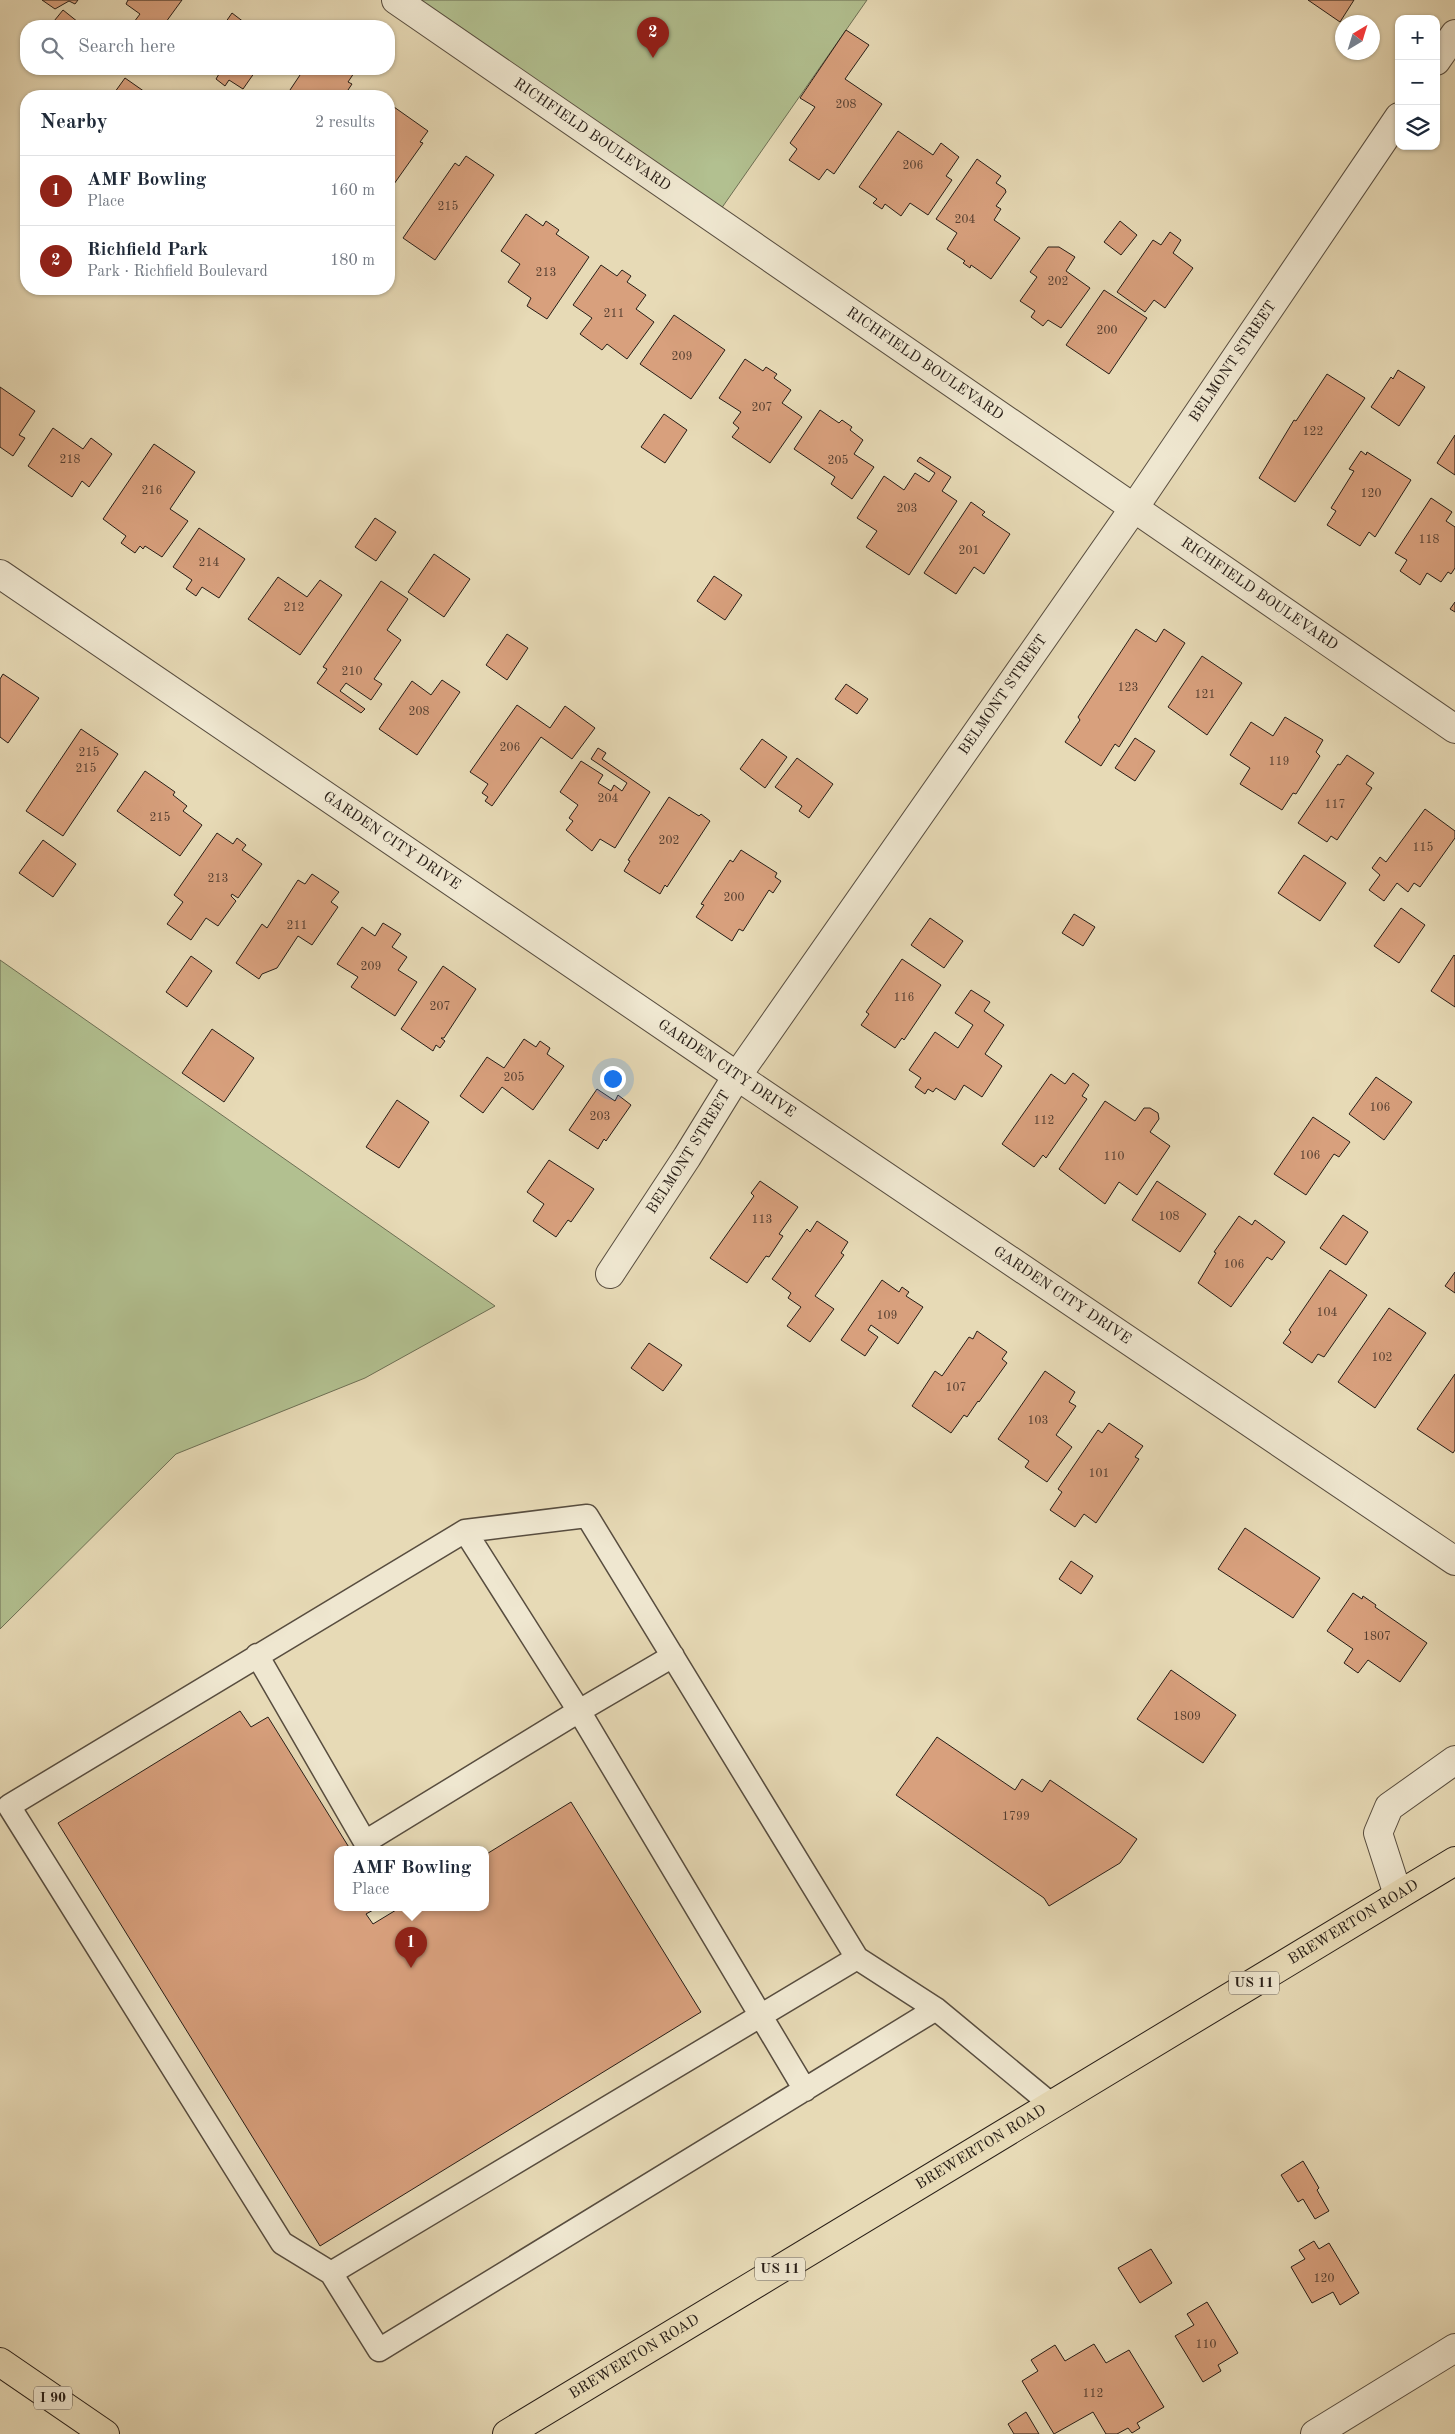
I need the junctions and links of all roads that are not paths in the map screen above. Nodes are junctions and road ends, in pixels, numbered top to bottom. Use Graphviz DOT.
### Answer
graph roads {
  1 [pos="396,0"];
  2 [pos="1455,34"];
  3 [pos="1437,60"];
  4 [pos="1395,123"];
  5 [pos="1134,508"];
  6 [pos="0,574"];
  7 [pos="1455,729"];
  8 [pos="737,1076"];
  9 [pos="610,1274"];
  10 [pos="465,1531"];
  11 [pos="1455,1560"];
  12 [pos="257,1655"];
  13 [pos="673,1656"];
  14 [pos="579,1711"];
  15 [pos="1455,1760"];
  16 [pos="1455,1861"];
  17 [pos="1398,1895"];
  18 [pos="857,1958"];
  19 [pos="936,2010"];
  20 [pos="760,2016"];
  21 [pos="804,2090"];
  22 [pos="1052,2104"];
  23 [pos="331,2273"];
  24 [pos="1455,2348"];
  25 [pos="0,2362"];
  26 [pos="105,2434"];
  27 [pos="507,2434"];
  28 [pos="1315,2434"];
  1 -- 5 [label="street, RICHFIELD BOULEVARD"];
  2 -- 3 [label="street"];
  4 -- 5 [label="street, BELMONT STREET"];
  5 -- 7 [label="street, RICHFIELD BOULEVARD"];
  5 -- 8 [label="street, BELMONT STREET"];
  6 -- 8 [label="street, GARDEN CITY DRIVE"];
  8 -- 9 [label="street, BELMONT STREET"];
  8 -- 11 [label="street, GARDEN CITY DRIVE"];
  10 -- 12 [label="lane"];
  10 -- 13 [label="lane"];
  10 -- 14 [label="lane"];
  12 -- 14 [label="lane"];
  12 -- 23 [label="lane"];
  13 -- 14 [label="lane"];
  13 -- 18 [label="lane"];
  14 -- 20 [label="lane"];
  15 -- 17 [label="street"];
  16 -- 17 [label="main road, BREWERTON ROAD / US 11"];
  17 -- 22 [label="main road, BREWERTON ROAD / US 11"];
  18 -- 19 [label="lane"];
  18 -- 20 [label="lane"];
  19 -- 21 [label="lane"];
  19 -- 22 [label="lane"];
  20 -- 21 [label="lane"];
  20 -- 23 [label="lane"];
  21 -- 23 [label="lane"];
  22 -- 27 [label="main road, BREWERTON ROAD / US 11"];
  24 -- 28 [label="street"];
  25 -- 26 [label="main road, I 90"];
}
